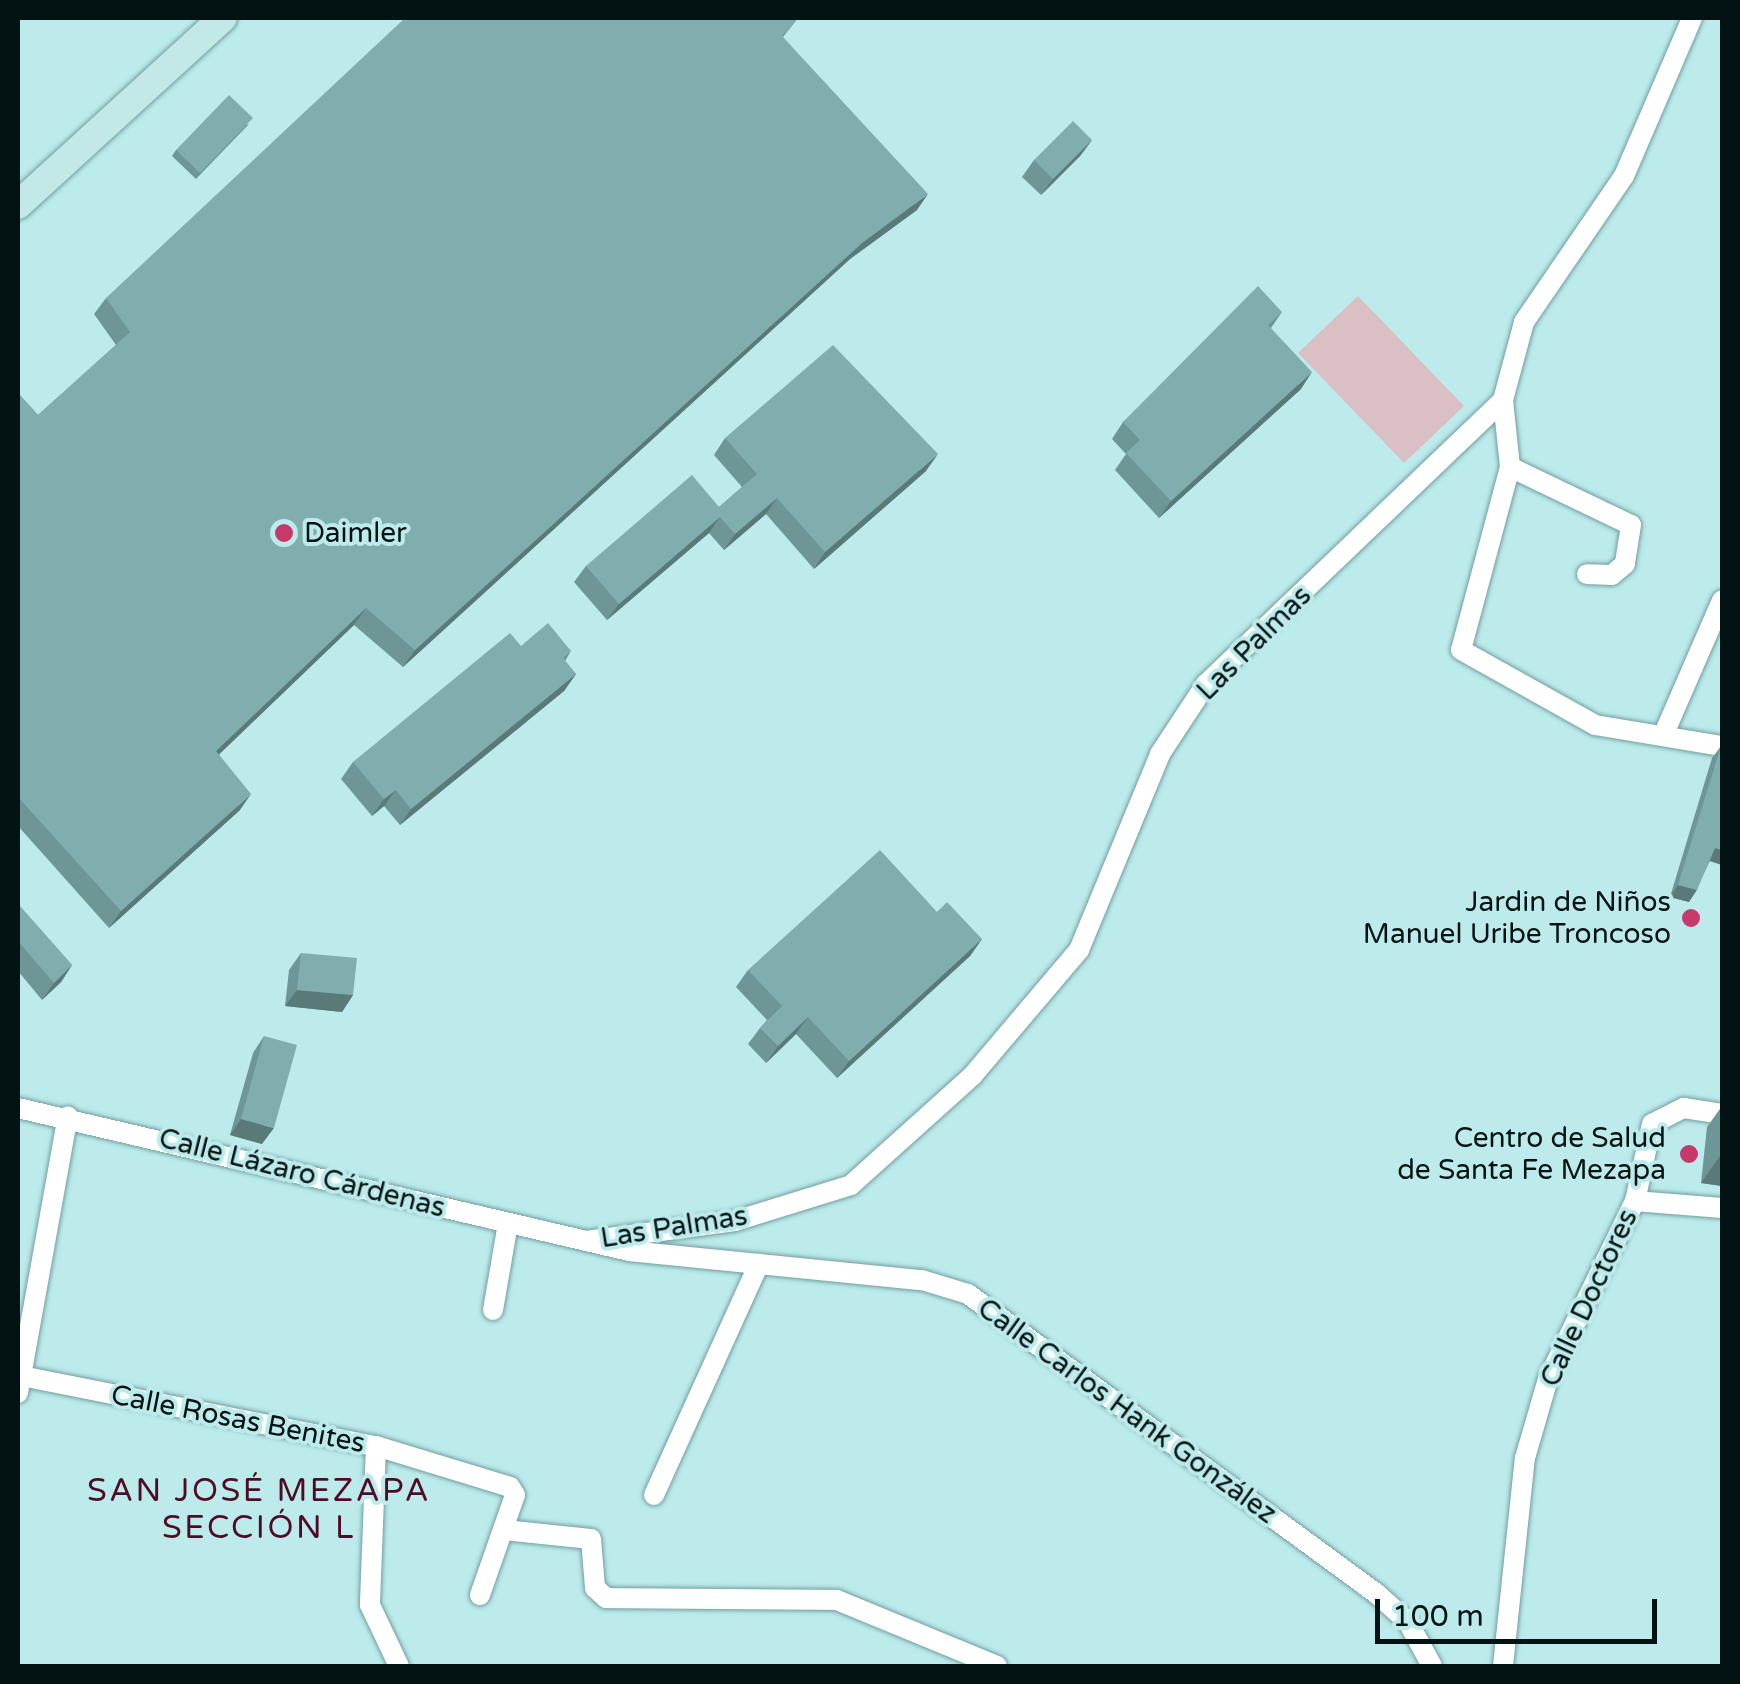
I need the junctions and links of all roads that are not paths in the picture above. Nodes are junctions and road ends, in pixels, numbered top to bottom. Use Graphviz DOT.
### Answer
graph roads {
  1 [pos="224,18"];
  2 [pos="1692,18"];
  3 [pos="18,205"];
  4 [pos="1503,400"];
  5 [pos="1510,467"];
  6 [pos="1586,574"];
  7 [pos="1722,600"];
  8 [pos="1663,736"];
  9 [pos="1722,746"];
  10 [pos="18,1108"];
  11 [pos="1722,1114"];
  12 [pos="68,1116"];
  13 [pos="1635,1201"];
  14 [pos="1722,1208"];
  15 [pos="508,1223"];
  16 [pos="586,1241"];
  17 [pos="759,1264"];
  18 [pos="493,1310"];
  19 [pos="19,1384"];
  20 [pos="376,1446"];
  21 [pos="654,1495"];
  22 [pos="504,1530"];
  23 [pos="480,1595"];
  24 [pos="398,1666"];
  25 [pos="997,1666"];
  26 [pos="1432,1666"];
  27 [pos="1503,1666"];
  1 -- 3 [label="main road"];
  2 -- 4 [label="street"];
  4 -- 5 [label="street"];
  4 -- 16 [label="street, Las Palmas"];
  5 -- 6 [label="street"];
  5 -- 8 [label="street"];
  7 -- 8 [label="street"];
  8 -- 9 [label="street"];
  10 -- 12 [label="street, Calle Lázaro Cárdenas"];
  11 -- 13 [label="street, Calle Doctores"];
  12 -- 15 [label="street, Calle Lázaro Cárdenas"];
  12 -- 19 [label="street"];
  13 -- 14 [label="street"];
  13 -- 27 [label="street, Calle Doctores"];
  15 -- 16 [label="street, Calle Lázaro Cárdenas"];
  15 -- 18 [label="street"];
  16 -- 17 [label="street, Calle Carlos Hank González"];
  17 -- 21 [label="street"];
  17 -- 26 [label="street, Calle Carlos Hank González"];
  19 -- 20 [label="street, Calle Rosas Benites"];
  20 -- 22 [label="street, Calle Rosas Benites"];
  20 -- 24 [label="street"];
  22 -- 23 [label="street"];
  22 -- 25 [label="street"];
}
